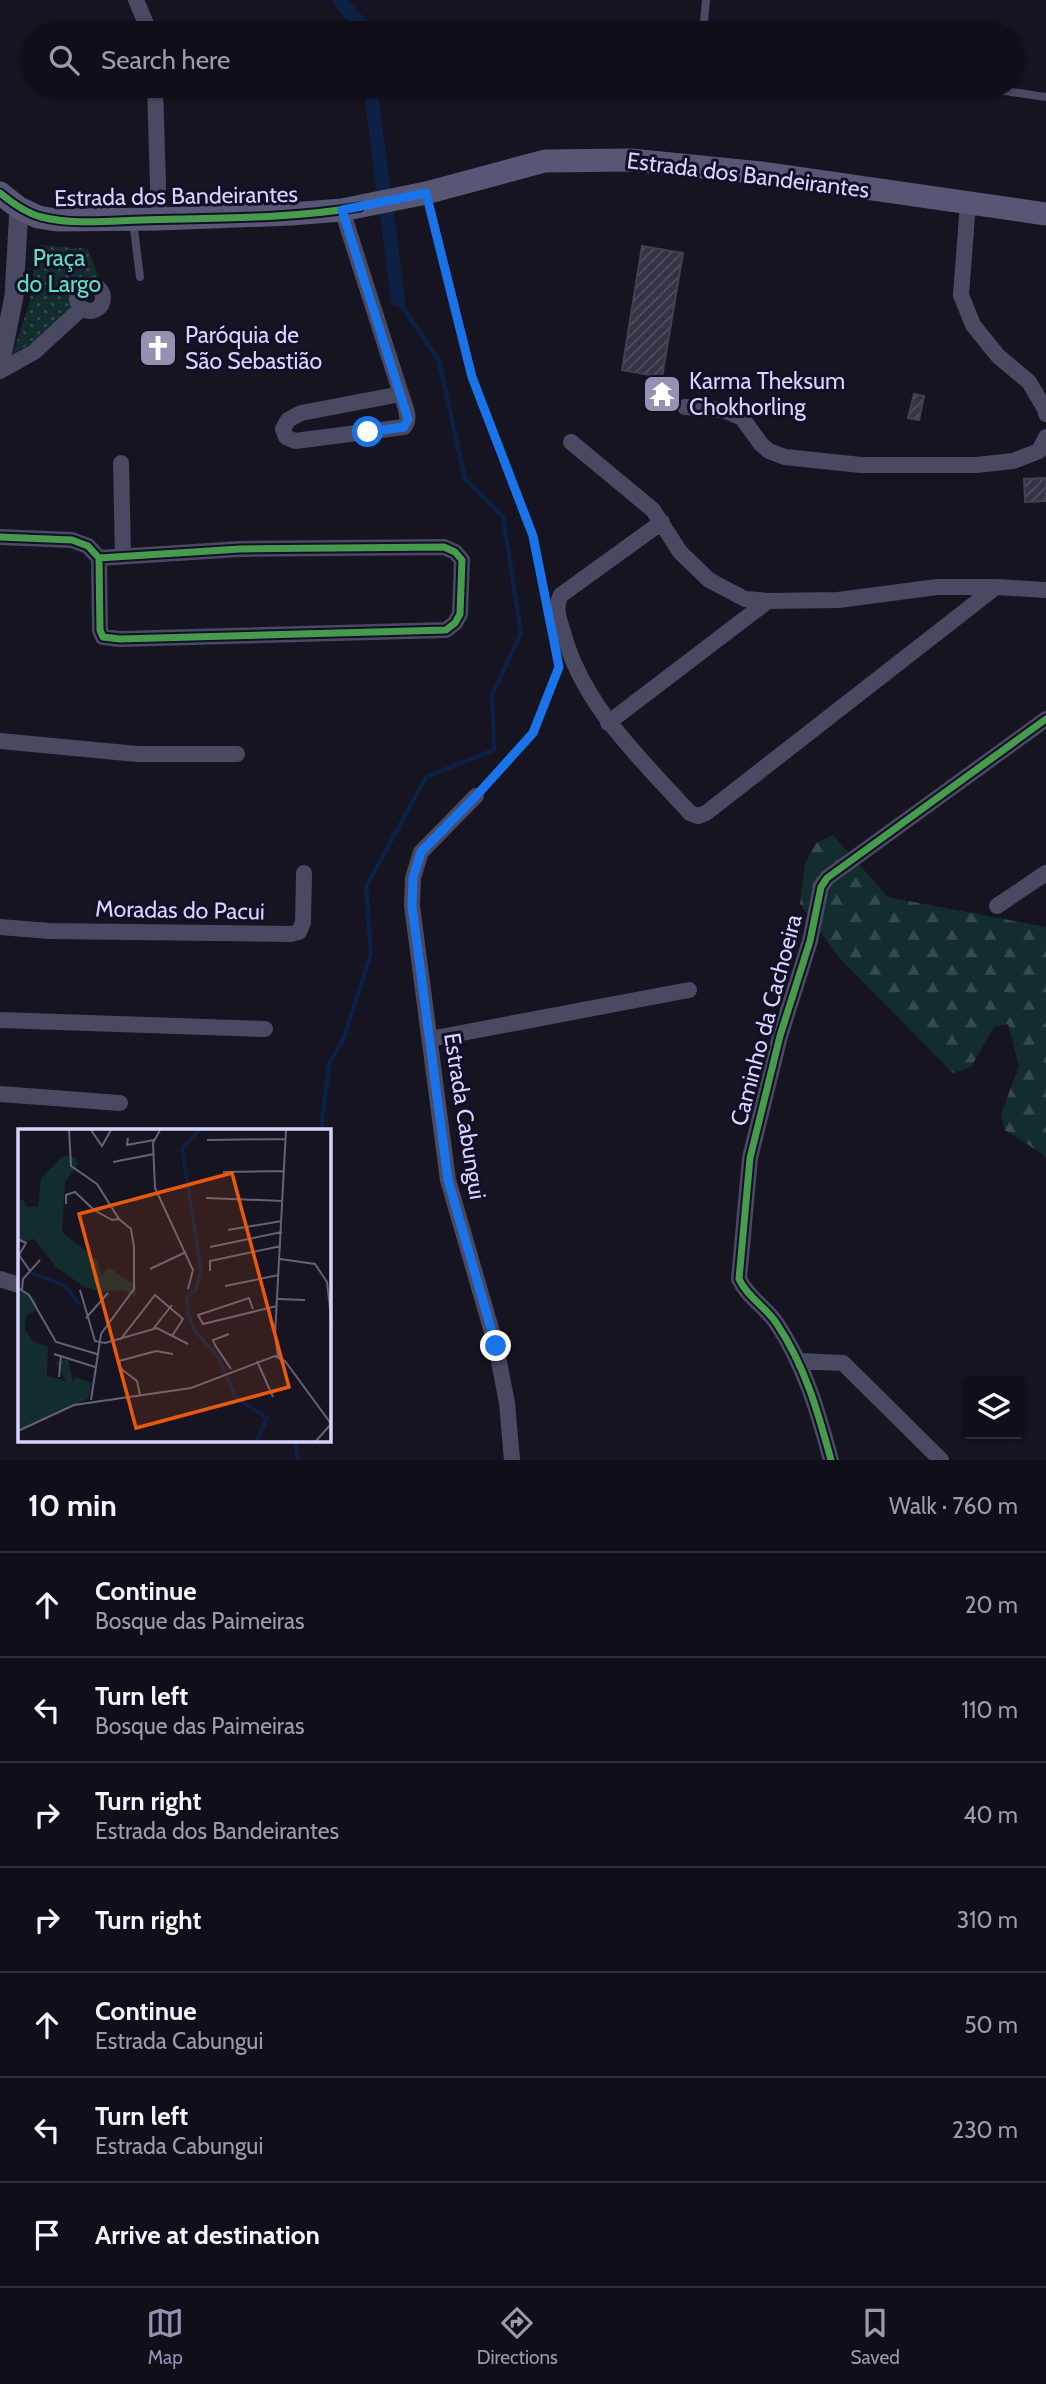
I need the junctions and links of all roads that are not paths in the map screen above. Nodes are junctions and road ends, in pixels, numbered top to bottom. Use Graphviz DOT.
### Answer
graph roads {
  1 [pos="136,0"];
  2 [pos="706,0"];
  3 [pos="145,21"];
  4 [pos="704,21"];
  5 [pos="1025,94"];
  6 [pos="1046,97"];
  7 [pos="155,98"];
  8 [pos="0,193"];
  9 [pos="968,203"];
  10 [pos="19,208"];
  11 [pos="351,208"];
  12 [pos="1046,214"];
  13 [pos="159,219"];
  14 [pos="133,220"];
  15 [pos="140,277"];
  16 [pos="82,308"];
  17 [pos="0,368"];
  18 [pos="401,394"];
  19 [pos="685,407"];
  20 [pos="1046,414"];
  21 [pos="1046,437"];
  22 [pos="571,442"];
  23 [pos="121,463"];
  24 [pos="662,523"];
  25 [pos="0,537"];
  26 [pos="123,556"];
  27 [pos="99,558"];
  28 [pos="996,587"];
  29 [pos="1046,590"];
  30 [pos="768,601"];
  31 [pos="1046,719"];
  32 [pos="608,723"];
  33 [pos="0,741"];
  34 [pos="237,754"];
  35 [pos="476,796"];
  36 [pos="304,873"];
  37 [pos="1046,873"];
  38 [pos="997,906"];
  39 [pos="0,926"];
  40 [pos="689,990"];
  41 [pos="0,1020"];
  42 [pos="265,1029"];
  43 [pos="430,1039"];
  44 [pos="0,1094"];
  45 [pos="120,1102"];
  46 [pos="0,1279"];
  47 [pos="18,1285"];
  48 [pos="799,1361"];
  49 [pos="512,1460"];
  50 [pos="831,1460"];
  51 [pos="941,1460"];
  1 -- 3 [label="street"];
  2 -- 4 [label="lane"];
  5 -- 6 [label="lane"];
  7 -- 13 [label="street"];
  8 -- 10 [label="main road, Estrada dos Bandeirantes"];
  9 -- 11 [label="main road, Estrada dos Bandeirantes"];
  9 -- 12 [label="main road, Estrada dos Bandeirantes"];
  9 -- 20 [label="street"];
  10 -- 14 [label="main road, Estrada dos Bandeirantes"];
  10 -- 17 [label="street"];
  11 -- 13 [label="main road, Estrada dos Bandeirantes"];
  11 -- 18 [label="street"];
  13 -- 14 [label="main road, Estrada dos Bandeirantes"];
  14 -- 15 [label="lane"];
  16 -- 17 [label="street"];
  18 -- 18 [label="street"];
  19 -- 21 [label="street"];
  22 -- 24 [label="street"];
  23 -- 26 [label="street"];
  24 -- 30 [label="street"];
  24 -- 32 [label="street"];
  25 -- 27 [label="street"];
  26 -- 27 [label="street"];
  26 -- 27 [label="street"];
  28 -- 29 [label="street"];
  28 -- 30 [label="street"];
  28 -- 32 [label="street"];
  30 -- 32 [label="street"];
  31 -- 48 [label="street, Caminho da Cachoeira"];
  33 -- 34 [label="street"];
  35 -- 43 [label="street, Estrada Cabungui"];
  36 -- 39 [label="street, Moradas do Pacui"];
  37 -- 38 [label="street"];
  40 -- 43 [label="street"];
  41 -- 42 [label="street"];
  43 -- 49 [label="street, Estrada Cabungui"];
  44 -- 45 [label="street"];
  46 -- 47 [label="street"];
  48 -- 50 [label="street, Caminho da Cachoeira"];
  48 -- 51 [label="street"];
}
